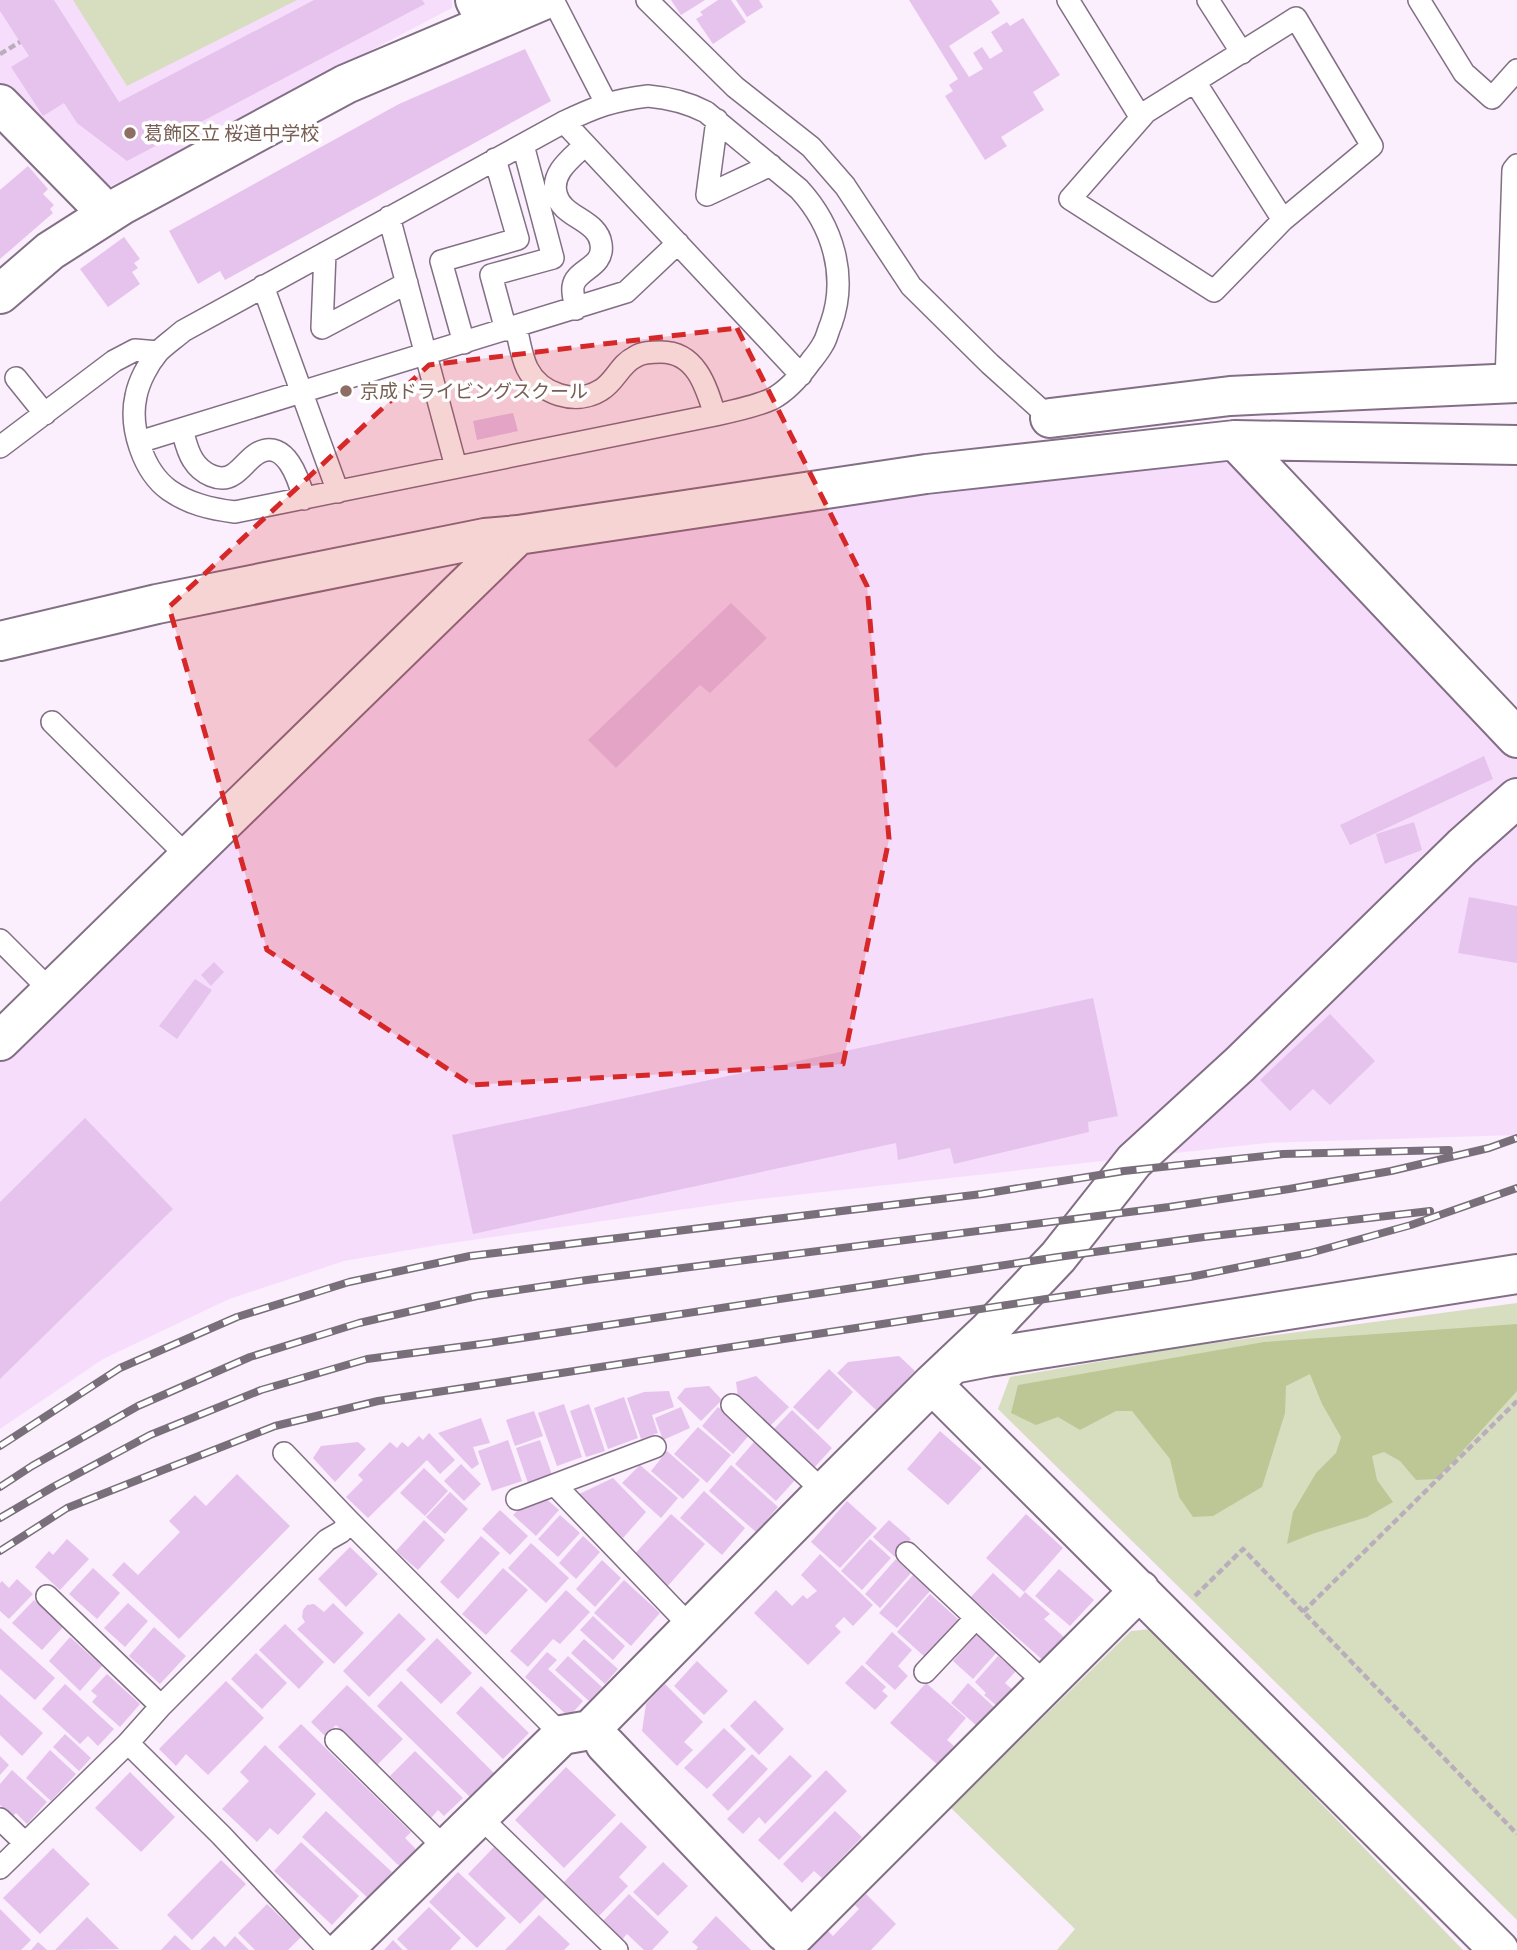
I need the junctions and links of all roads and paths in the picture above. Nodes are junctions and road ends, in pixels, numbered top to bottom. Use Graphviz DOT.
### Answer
graph roads {
  1 [pos="544,0"];
  2 [pos="553,0"];
  3 [pos="647,0"];
  4 [pos="1068,0"];
  5 [pos="1208,0"];
  6 [pos="1419,0"];
  7 [pos="481,12"];
  8 [pos="20,43"];
  9 [pos="1242,53"];
  10 [pos="0,54"];
  11 [pos="1517,70"];
  12 [pos="1195,82"];
  13 [pos="606,103"];
  14 [pos="0,104"];
  15 [pos="1141,118"];
  16 [pos="717,120"];
  17 [pos="564,122"];
  18 [pos="523,145"];
  19 [pos="585,145"];
  20 [pos="495,159"];
  21 [pos="771,165"];
  22 [pos="1517,165"];
  23 [pos="107,213"];
  24 [pos="389,217"];
  25 [pos="1283,219"];
  26 [pos="678,243"];
  27 [pos="325,253"];
  28 [pos="407,283"];
  29 [pos="263,286"];
  30 [pos="0,294"];
  31 [pos="576,309"];
  32 [pos="511,328"];
  33 [pos="464,343"];
  34 [pos="158,352"];
  35 [pos="426,355"];
  36 [pos="801,375"];
  37 [pos="16,378"];
  38 [pos="1511,383"];
  39 [pos="302,393"];
  40 [pos="45,414"];
  41 [pos="715,415"];
  42 [pos="1050,418"];
  43 [pos="182,429"];
  44 [pos="1235,440"];
  45 [pos="139,442"];
  46 [pos="1517,445"];
  47 [pos="0,447"];
  48 [pos="456,467"];
  49 [pos="338,492"];
  50 [pos="304,499"];
  51 [pos="517,535"];
  52 [pos="0,641"];
  53 [pos="52,722"];
  54 [pos="1517,738"];
  55 [pos="1517,798"];
  56 [pos="188,857"];
  57 [pos="0,940"];
  58 [pos="51,991"];
  59 [pos="0,1041"];
  60 [pos="1517,1275"];
  61 [pos="942,1374"];
  62 [pos="1517,1401"];
  63 [pos="732,1405"];
  64 [pos="655,1447"];
  65 [pos="284,1453"];
  66 [pos="555,1485"];
  67 [pos="824,1492"];
  68 [pos="517,1499"];
  69 [pos="350,1522"];
  70 [pos="907,1553"];
  71 [pos="1140,1590"];
  72 [pos="47,1595"];
  73 [pos="1303,1612"];
  74 [pos="976,1618"];
  75 [pos="1169,1621"];
  76 [pos="691,1626"];
  77 [pos="925,1672"];
  78 [pos="1046,1684"];
  79 [pos="161,1706"];
  80 [pos="586,1736"];
  81 [pos="337,1740"];
  82 [pos="128,1743"];
  83 [pos="479,1816"];
  84 [pos="0,1819"];
  85 [pos="1517,1834"];
  86 [pos="25,1843"];
  87 [pos="445,1848"];
  88 [pos="0,1868"];
  89 [pos="787,1940"];
  90 [pos="329,1950"];
  91 [pos="343,1950"];
  92 [pos="617,1950"];
  93 [pos="1499,1950"];
  1 -- 7 [label="street"];
  2 -- 13 [label="lane"];
  3 -- 42 [label="lane"];
  4 -- 15 [label="lane"];
  5 -- 9 [label="lane"];
  6 -- 11 [label="lane"];
  7 -- 23 [label="street"];
  8 -- 10 [label="path"];
  9 -- 12 [label="lane"];
  9 -- 25 [label="lane"];
  12 -- 15 [label="lane"];
  12 -- 25 [label="lane"];
  13 -- 16 [label="lane"];
  13 -- 17 [label="lane"];
  14 -- 23 [label="street"];
  15 -- 25 [label="lane"];
  16 -- 21 [label="lane"];
  16 -- 21 [label="lane"];
  17 -- 18 [label="lane"];
  17 -- 19 [label="lane"];
  18 -- 20 [label="lane"];
  18 -- 32 [label="lane"];
  19 -- 26 [label="lane"];
  19 -- 31 [label="lane"];
  20 -- 24 [label="lane"];
  20 -- 33 [label="lane"];
  21 -- 36 [label="lane"];
  22 -- 38 [label="lane"];
  23 -- 30 [label="street"];
  24 -- 27 [label="lane"];
  24 -- 28 [label="lane"];
  26 -- 31 [label="lane"];
  26 -- 36 [label="lane"];
  27 -- 28 [label="lane"];
  27 -- 29 [label="lane"];
  28 -- 35 [label="lane"];
  29 -- 34 [label="lane"];
  29 -- 39 [label="lane"];
  31 -- 32 [label="lane"];
  32 -- 33 [label="lane"];
  32 -- 41 [label="lane"];
  33 -- 35 [label="lane"];
  34 -- 40 [label="lane"];
  34 -- 45 [label="lane"];
  35 -- 39 [label="lane"];
  35 -- 48 [label="lane"];
  36 -- 41 [label="lane"];
  37 -- 40 [label="lane"];
  38 -- 42 [label="street"];
  39 -- 43 [label="lane"];
  39 -- 49 [label="lane"];
  40 -- 47 [label="lane"];
  41 -- 48 [label="lane"];
  43 -- 45 [label="lane"];
  43 -- 50 [label="lane"];
  44 -- 46 [label="street"];
  44 -- 51 [label="street"];
  44 -- 54 [label="street"];
  45 -- 50 [label="lane"];
  48 -- 49 [label="lane"];
  49 -- 50 [label="lane"];
  51 -- 52 [label="street"];
  51 -- 56 [label="street"];
  53 -- 56 [label="lane"];
  55 -- 61 [label="street"];
  56 -- 58 [label="street"];
  57 -- 58 [label="lane"];
  58 -- 59 [label="street"];
  60 -- 61 [label="street"];
  61 -- 67 [label="street"];
  61 -- 71 [label="street"];
  62 -- 73 [label="path"];
  63 -- 67 [label="lane"];
  64 -- 66 [label="lane"];
  65 -- 69 [label="lane"];
  66 -- 68 [label="lane"];
  66 -- 76 [label="lane"];
  67 -- 76 [label="street"];
  69 -- 79 [label="lane"];
  69 -- 80 [label="lane"];
  70 -- 74 [label="lane"];
  71 -- 75 [label="street"];
  71 -- 78 [label="street"];
  72 -- 79 [label="lane"];
  73 -- 75 [label="path"];
  73 -- 85 [label="path"];
  74 -- 77 [label="lane"];
  74 -- 78 [label="lane"];
  75 -- 93 [label="street"];
  76 -- 80 [label="street"];
  78 -- 89 [label="street"];
  79 -- 82 [label="lane"];
  80 -- 83 [label="street"];
  80 -- 89 [label="street"];
  81 -- 87 [label="lane"];
  82 -- 86 [label="lane"];
  82 -- 90 [label="lane"];
  83 -- 87 [label="street"];
  83 -- 92 [label="lane"];
  84 -- 86 [label="lane"];
  86 -- 88 [label="lane"];
  87 -- 91 [label="street"];
}
